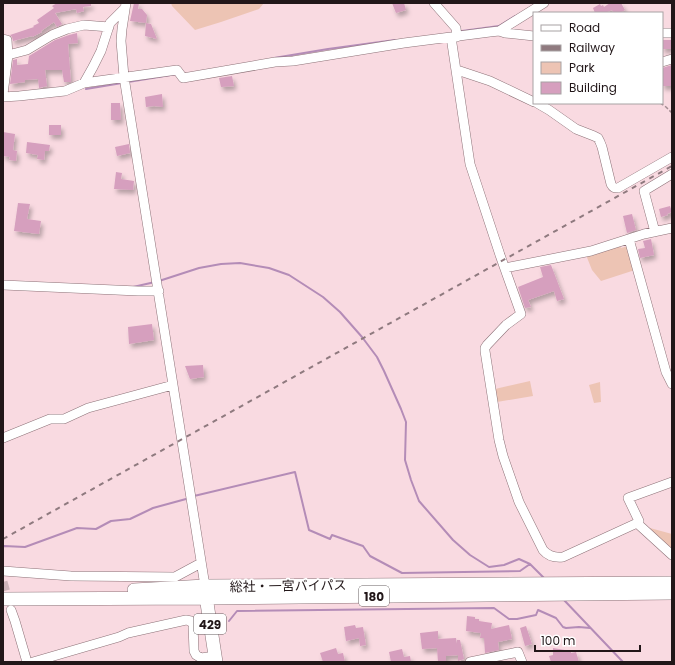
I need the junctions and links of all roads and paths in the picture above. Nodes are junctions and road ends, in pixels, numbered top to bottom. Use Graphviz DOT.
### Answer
graph roads {
  1 [pos="434,3"];
  2 [pos="544,3"];
  3 [pos="125,6"];
  4 [pos="109,27"];
  5 [pos="499,31"];
  6 [pos="455,34"];
  7 [pos="533,36"];
  8 [pos="3,39"];
  9 [pos="8,55"];
  10 [pos="456,70"];
  11 [pos="125,80"];
  12 [pos="84,83"];
  13 [pos="3,95"];
  14 [pos="533,101"];
  15 [pos="538,104"];
  16 [pos="662,104"];
  17 [pos="672,113"];
  18 [pos="672,157"];
  19 [pos="672,174"];
  20 [pos="672,228"];
  21 [pos="655,232"];
  22 [pos="629,238"];
  23 [pos="505,268"];
  24 [pos="3,286"];
  25 [pos="158,289"];
  26 [pos="672,384"];
  27 [pos="173,385"];
  28 [pos="3,438"];
  29 [pos="672,482"];
  30 [pos="638,524"];
  31 [pos="672,555"];
  32 [pos="201,563"];
  33 [pos="3,570"];
  34 [pos="672,583"];
  35 [pos="206,592"];
  36 [pos="672,593"];
  37 [pos="3,599"];
  38 [pos="11,610"];
  39 [pos="216,659"];
  40 [pos="27,662"];
  41 [pos="33,662"];
  42 [pos="470,662"];
  43 [pos="522,662"];
  1 -- 6 [label="street"];
  2 -- 5 [label="street"];
  3 -- 4 [label="street"];
  3 -- 11 [label="street"];
  4 -- 9 [label="street"];
  4 -- 12 [label="street"];
  5 -- 6 [label="street"];
  5 -- 7 [label="street"];
  6 -- 10 [label="street"];
  6 -- 11 [label="street"];
  8 -- 9 [label="street"];
  9 -- 13 [label="street"];
  10 -- 14 [label="street"];
  10 -- 23 [label="street"];
  11 -- 12 [label="street"];
  11 -- 25 [label="street"];
  12 -- 13 [label="street"];
  15 -- 18 [label="street"];
  16 -- 17 [label="path"];
  19 -- 21 [label="street"];
  20 -- 21 [label="street"];
  21 -- 22 [label="street"];
  22 -- 23 [label="street"];
  22 -- 26 [label="street"];
  23 -- 30 [label="street"];
  24 -- 25 [label="street"];
  25 -- 27 [label="street"];
  27 -- 28 [label="street"];
  27 -- 32 [label="street"];
  29 -- 30 [label="street"];
  30 -- 31 [label="street"];
  32 -- 33 [label="street"];
  32 -- 35 [label="street"];
  34 -- 35 [label="highway, 総社・一宮バイパス / 180"];
  35 -- 36 [label="highway, 総社・一宮バイパス / 180"];
  35 -- 37 [label="highway, 総社・一宮バイパス / 180"];
  35 -- 39 [label="highway, 429"];
  38 -- 40 [label="street"];
  39 -- 41 [label="street"];
  42 -- 43 [label="street"];
}
